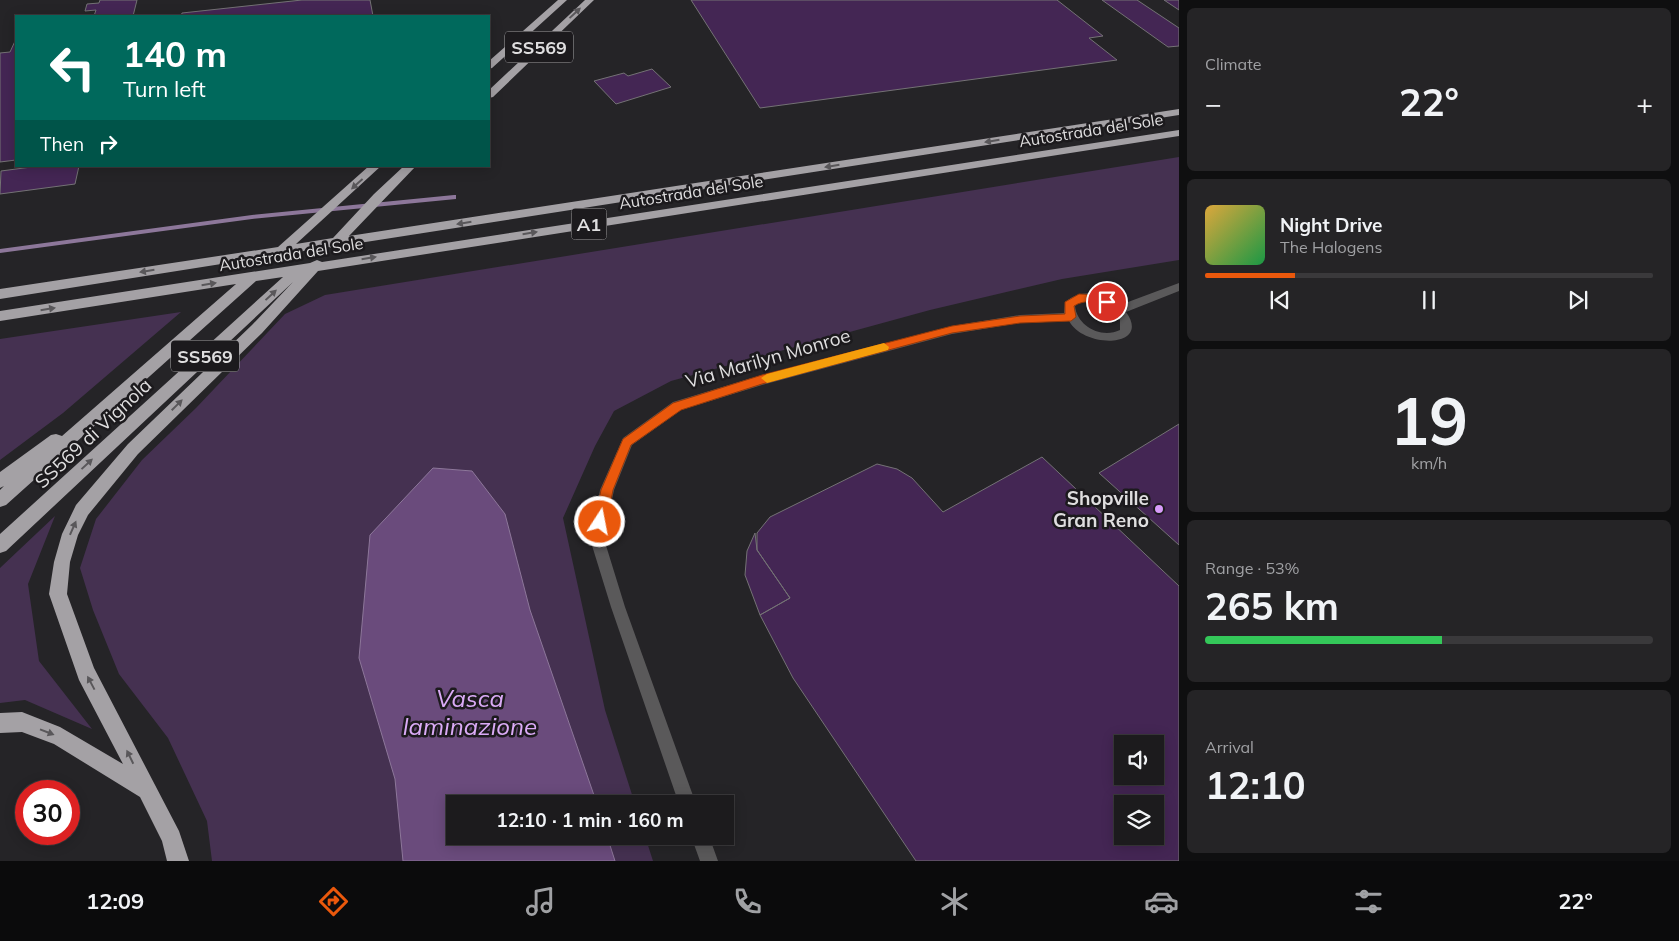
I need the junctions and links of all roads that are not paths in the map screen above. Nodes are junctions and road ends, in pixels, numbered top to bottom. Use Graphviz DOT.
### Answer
graph roads {
  1 [pos="563,0"];
  2 [pos="590,0"];
  3 [pos="490,65"];
  4 [pos="490,94"];
  5 [pos="1179,112"];
  6 [pos="1179,133"];
  7 [pos="375,167"];
  8 [pos="410,167"];
  9 [pos="384,191"];
  10 [pos="1179,287"];
  11 [pos="0,294"];
  12 [pos="1119,310"];
  13 [pos="0,316"];
  14 [pos="1071,317"];
  15 [pos="110,402"];
  16 [pos="0,481"];
  17 [pos="0,500"];
  18 [pos="0,545"];
  19 [pos="0,723"];
  20 [pos="145,789"];
  21 [pos="685,795"];
  22 [pos="703,845"];
  23 [pos="178,861"];
  24 [pos="709,861"];
  1 -- 3 [label="highway, SS569"];
  4 -- 2 [label="highway, SS569, one-way"];
  5 -- 11 [label="highway, Autostrada del Sole / A1, one-way"];
  13 -- 6 [label="highway, Autostrada del Sole / A1, one-way"];
  7 -- 15 [label="highway, SS569 di Vignola / SS569, one-way"];
  8 -- 9 [label="highway, SS569 di Vignola / SS569"];
  18 -- 9 [label="highway, SS569 di Vignola / SS569, one-way"];
  20 -- 9 [label="highway, one-way"];
  10 -- 12 [label="street"];
  12 -- 14 [label="street"];
  12 -- 14 [label="street"];
  14 -- 21 [label="street, Via Marilyn Monroe"];
  15 -- 16 [label="highway"];
  15 -- 17 [label="highway, SS569 di Vignola / SS569"];
  19 -- 20 [label="highway, one-way"];
  20 -- 23 [label="highway"];
  22 -- 24 [label="street"];
}
